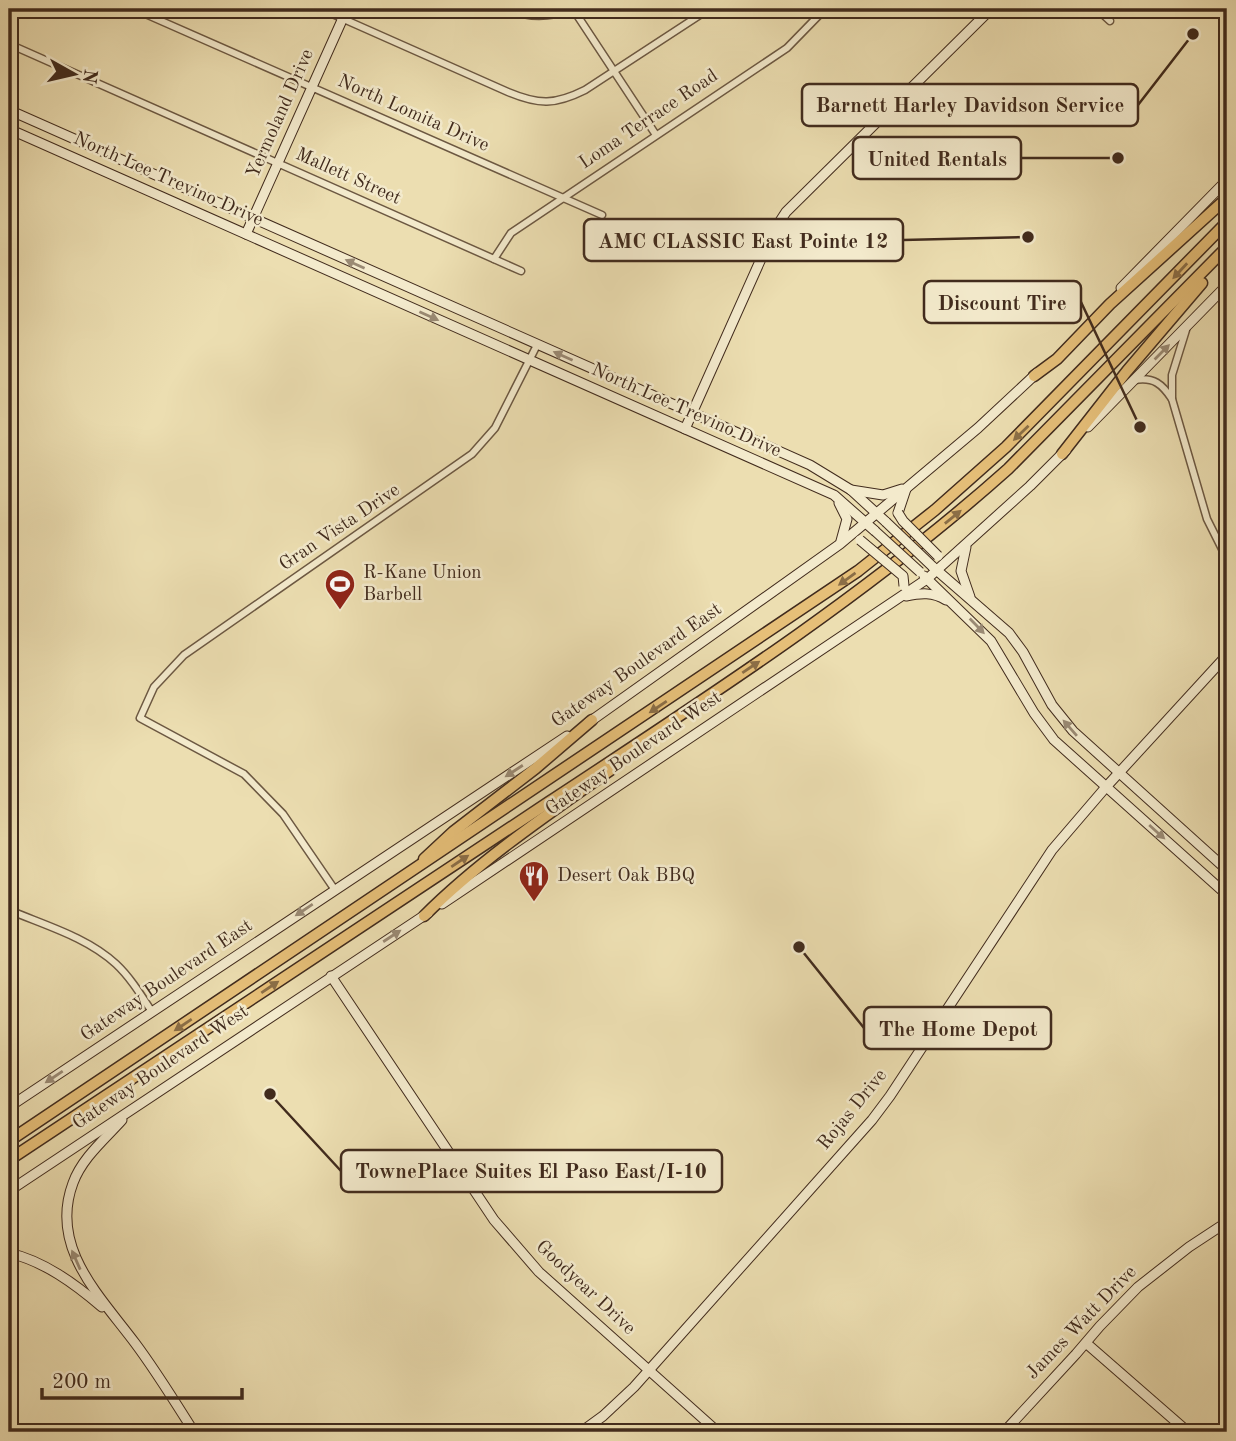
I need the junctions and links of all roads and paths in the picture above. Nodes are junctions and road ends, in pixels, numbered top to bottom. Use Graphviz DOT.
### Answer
graph roads {
  1 [pos="135,9"];
  2 [pos="321,9"];
  3 [pos="347,9"];
  4 [pos="508,9"];
  5 [pos="572,9"];
  6 [pos="709,9"];
  7 [pos="825,9"];
  8 [pos="991,9"];
  9 [pos="1097,9"];
  10 [pos="343,19"];
  11 [pos="1110,21"];
  12 [pos="9,44"];
  13 [pos="614,72"];
  14 [pos="312,88"];
  15 [pos="9,110"];
  16 [pos="9,129"];
  17 [pos="656,135"];
  18 [pos="278,163"];
  19 [pos="1227,180"];
  20 [pos="563,197"];
  21 [pos="1227,198"];
  22 [pos="602,215"];
  23 [pos="253,220"];
  24 [pos="1227,222"];
  25 [pos="246,234"];
  26 [pos="1227,247"];
  27 [pos="1227,257"];
  28 [pos="494,259"];
  29 [pos="521,271"];
  30 [pos="1227,285"];
  31 [pos="1188,325"];
  32 [pos="537,345"];
  33 [pos="528,360"];
  34 [pos="1034,376"];
  35 [pos="1133,381"];
  36 [pos="1172,399"];
  37 [pos="692,413"];
  38 [pos="685,429"];
  39 [pos="1062,454"];
  40 [pos="907,487"];
  41 [pos="851,490"];
  42 [pos="834,495"];
  43 [pos="876,513"];
  44 [pos="866,523"];
  45 [pos="840,544"];
  46 [pos="967,544"];
  47 [pos="956,554"];
  48 [pos="1227,559"];
  49 [pos="935,568"];
  50 [pos="924,576"];
  51 [pos="901,597"];
  52 [pos="970,599"];
  53 [pos="960,608"];
  54 [pos="1227,655"];
  55 [pos="677,718"];
  56 [pos="592,720"];
  57 [pos="1119,775"];
  58 [pos="1106,787"];
  59 [pos="1227,870"];
  60 [pos="409,874"];
  61 [pos="335,890"];
  62 [pos="1227,895"];
  63 [pos="9,909"];
  64 [pos="424,916"];
  65 [pos="331,976"];
  66 [pos="152,1012"];
  67 [pos="9,1107"];
  68 [pos="131,1109"];
  69 [pos="9,1140"];
  70 [pos="9,1160"];
  71 [pos="9,1191"];
  72 [pos="1227,1222"];
  73 [pos="9,1253"];
  74 [pos="114,1317"];
  75 [pos="1086,1343"];
  76 [pos="649,1370"];
  77 [pos="194,1432"];
  78 [pos="582,1432"];
  79 [pos="718,1432"];
  80 [pos="1004,1432"];
  81 [pos="1188,1432"];
  1 -- 14 [label="street, North Lomita Drive"];
  2 -- 10 [label="street"];
  3 -- 10 [label="main road, Yermoland Drive"];
  4 -- 5 [label="street"];
  5 -- 13 [label="street"];
  6 -- 13 [label="street"];
  7 -- 17 [label="street, Loma Terrace Road"];
  8 -- 37 [label="main road"];
  9 -- 11 [label="street"];
  10 -- 13 [label="street"];
  10 -- 14 [label="main road, Yermoland Drive"];
  12 -- 18 [label="street, Mallett Street"];
  13 -- 17 [label="street"];
  14 -- 18 [label="main road, Yermoland Drive"];
  14 -- 20 [label="street, North Lomita Drive"];
  15 -- 23 [label="main road, North Lee Trevino Drive"];
  16 -- 25 [label="main road, North Lee Trevino Drive"];
  17 -- 20 [label="street, Loma Terrace Road"];
  18 -- 23 [label="main road, Yermoland Drive"];
  18 -- 28 [label="street, Mallett Street"];
  19 -- 34 [label="main road, Gateway Boulevard East"];
  20 -- 22 [label="street, North Lomita Drive"];
  20 -- 28 [label="street, Loma Terrace Road"];
  21 -- 34 [label="highway"];
  23 -- 25 [label="main road, Yermoland Drive"];
  32 -- 23 [label="main road, North Lee Trevino Drive, one-way"];
  24 -- 60 [label="highway, one-way"];
  25 -- 33 [label="main road, North Lee Trevino Drive, one-way"];
  55 -- 26 [label="highway, one-way"];
  27 -- 39 [label="highway"];
  28 -- 29 [label="street, Mallett Street"];
  30 -- 31 [label="main road, Gateway Boulevard West"];
  35 -- 31 [label="main road, Gateway Boulevard West, one-way"];
  31 -- 36 [label="street"];
  32 -- 33 [label="street, Gran Vista Drive"];
  37 -- 32 [label="main road, North Lee Trevino Drive, one-way"];
  33 -- 38 [label="main road, North Lee Trevino Drive"];
  33 -- 61 [label="street, Gran Vista Drive"];
  34 -- 40 [label="main road, Gateway Boulevard East"];
  35 -- 36 [label="street"];
  35 -- 39 [label="main road, Gateway Boulevard West"];
  36 -- 48 [label="street"];
  37 -- 38 [label="main road"];
  37 -- 41 [label="main road, North Lee Trevino Drive"];
  38 -- 42 [label="main road, North Lee Trevino Drive"];
  39 -- 46 [label="main road, Gateway Boulevard West"];
  40 -- 41 [label="main road"];
  40 -- 43 [label="main road, Gateway Boulevard East"];
  40 -- 47 [label="main road, bridge"];
  41 -- 43 [label="main road, North Lee Trevino Drive"];
  42 -- 44 [label="main road, North Lee Trevino Drive"];
  42 -- 45 [label="main road"];
  43 -- 44 [label="main road, Gateway Boulevard East"];
  43 -- 49 [label="main road, North Lee Trevino Drive, bridge"];
  44 -- 45 [label="main road, Gateway Boulevard East"];
  44 -- 50 [label="main road, North Lee Trevino Drive, bridge"];
  45 -- 51 [label="main road, bridge"];
  45 -- 56 [label="main road, Gateway Boulevard East"];
  46 -- 47 [label="main road, Gateway Boulevard West"];
  46 -- 52 [label="main road"];
  47 -- 49 [label="main road, Gateway Boulevard West"];
  49 -- 50 [label="main road, Gateway Boulevard West"];
  49 -- 52 [label="main road, North Lee Trevino Drive"];
  50 -- 51 [label="main road, Gateway Boulevard West"];
  50 -- 53 [label="main road, North Lee Trevino Drive"];
  51 -- 53 [label="main road"];
  51 -- 64 [label="main road, Gateway Boulevard West"];
  57 -- 52 [label="main road, North Lee Trevino Drive, one-way"];
  53 -- 58 [label="main road, North Lee Trevino Drive, one-way"];
  54 -- 57 [label="main road, Rojas Drive"];
  55 -- 64 [label="highway"];
  70 -- 55 [label="highway, one-way"];
  56 -- 60 [label="highway"];
  56 -- 61 [label="main road, Gateway Boulevard East, one-way"];
  57 -- 58 [label="main road, Rojas Drive"];
  57 -- 59 [label="main road, North Lee Trevino Drive"];
  58 -- 62 [label="main road, North Lee Trevino Drive, one-way"];
  58 -- 76 [label="main road, Rojas Drive"];
  60 -- 69 [label="highway, one-way"];
  61 -- 66 [label="main road, Gateway Boulevard East, one-way"];
  63 -- 66 [label="street"];
  65 -- 64 [label="main road, Gateway Boulevard West, one-way"];
  65 -- 68 [label="main road, Gateway Boulevard West"];
  65 -- 76 [label="main road, Goodyear Drive"];
  66 -- 67 [label="main road, Gateway Boulevard East, one-way"];
  68 -- 71 [label="main road, Gateway Boulevard West"];
  74 -- 68 [label="main road, one-way"];
  72 -- 75 [label="main road, James Watt Drive"];
  73 -- 74 [label="main road"];
  74 -- 77 [label="main road"];
  75 -- 80 [label="main road, James Watt Drive"];
  75 -- 81 [label="main road"];
  76 -- 78 [label="main road, Rojas Drive"];
  76 -- 79 [label="main road, Goodyear Drive"];
}
